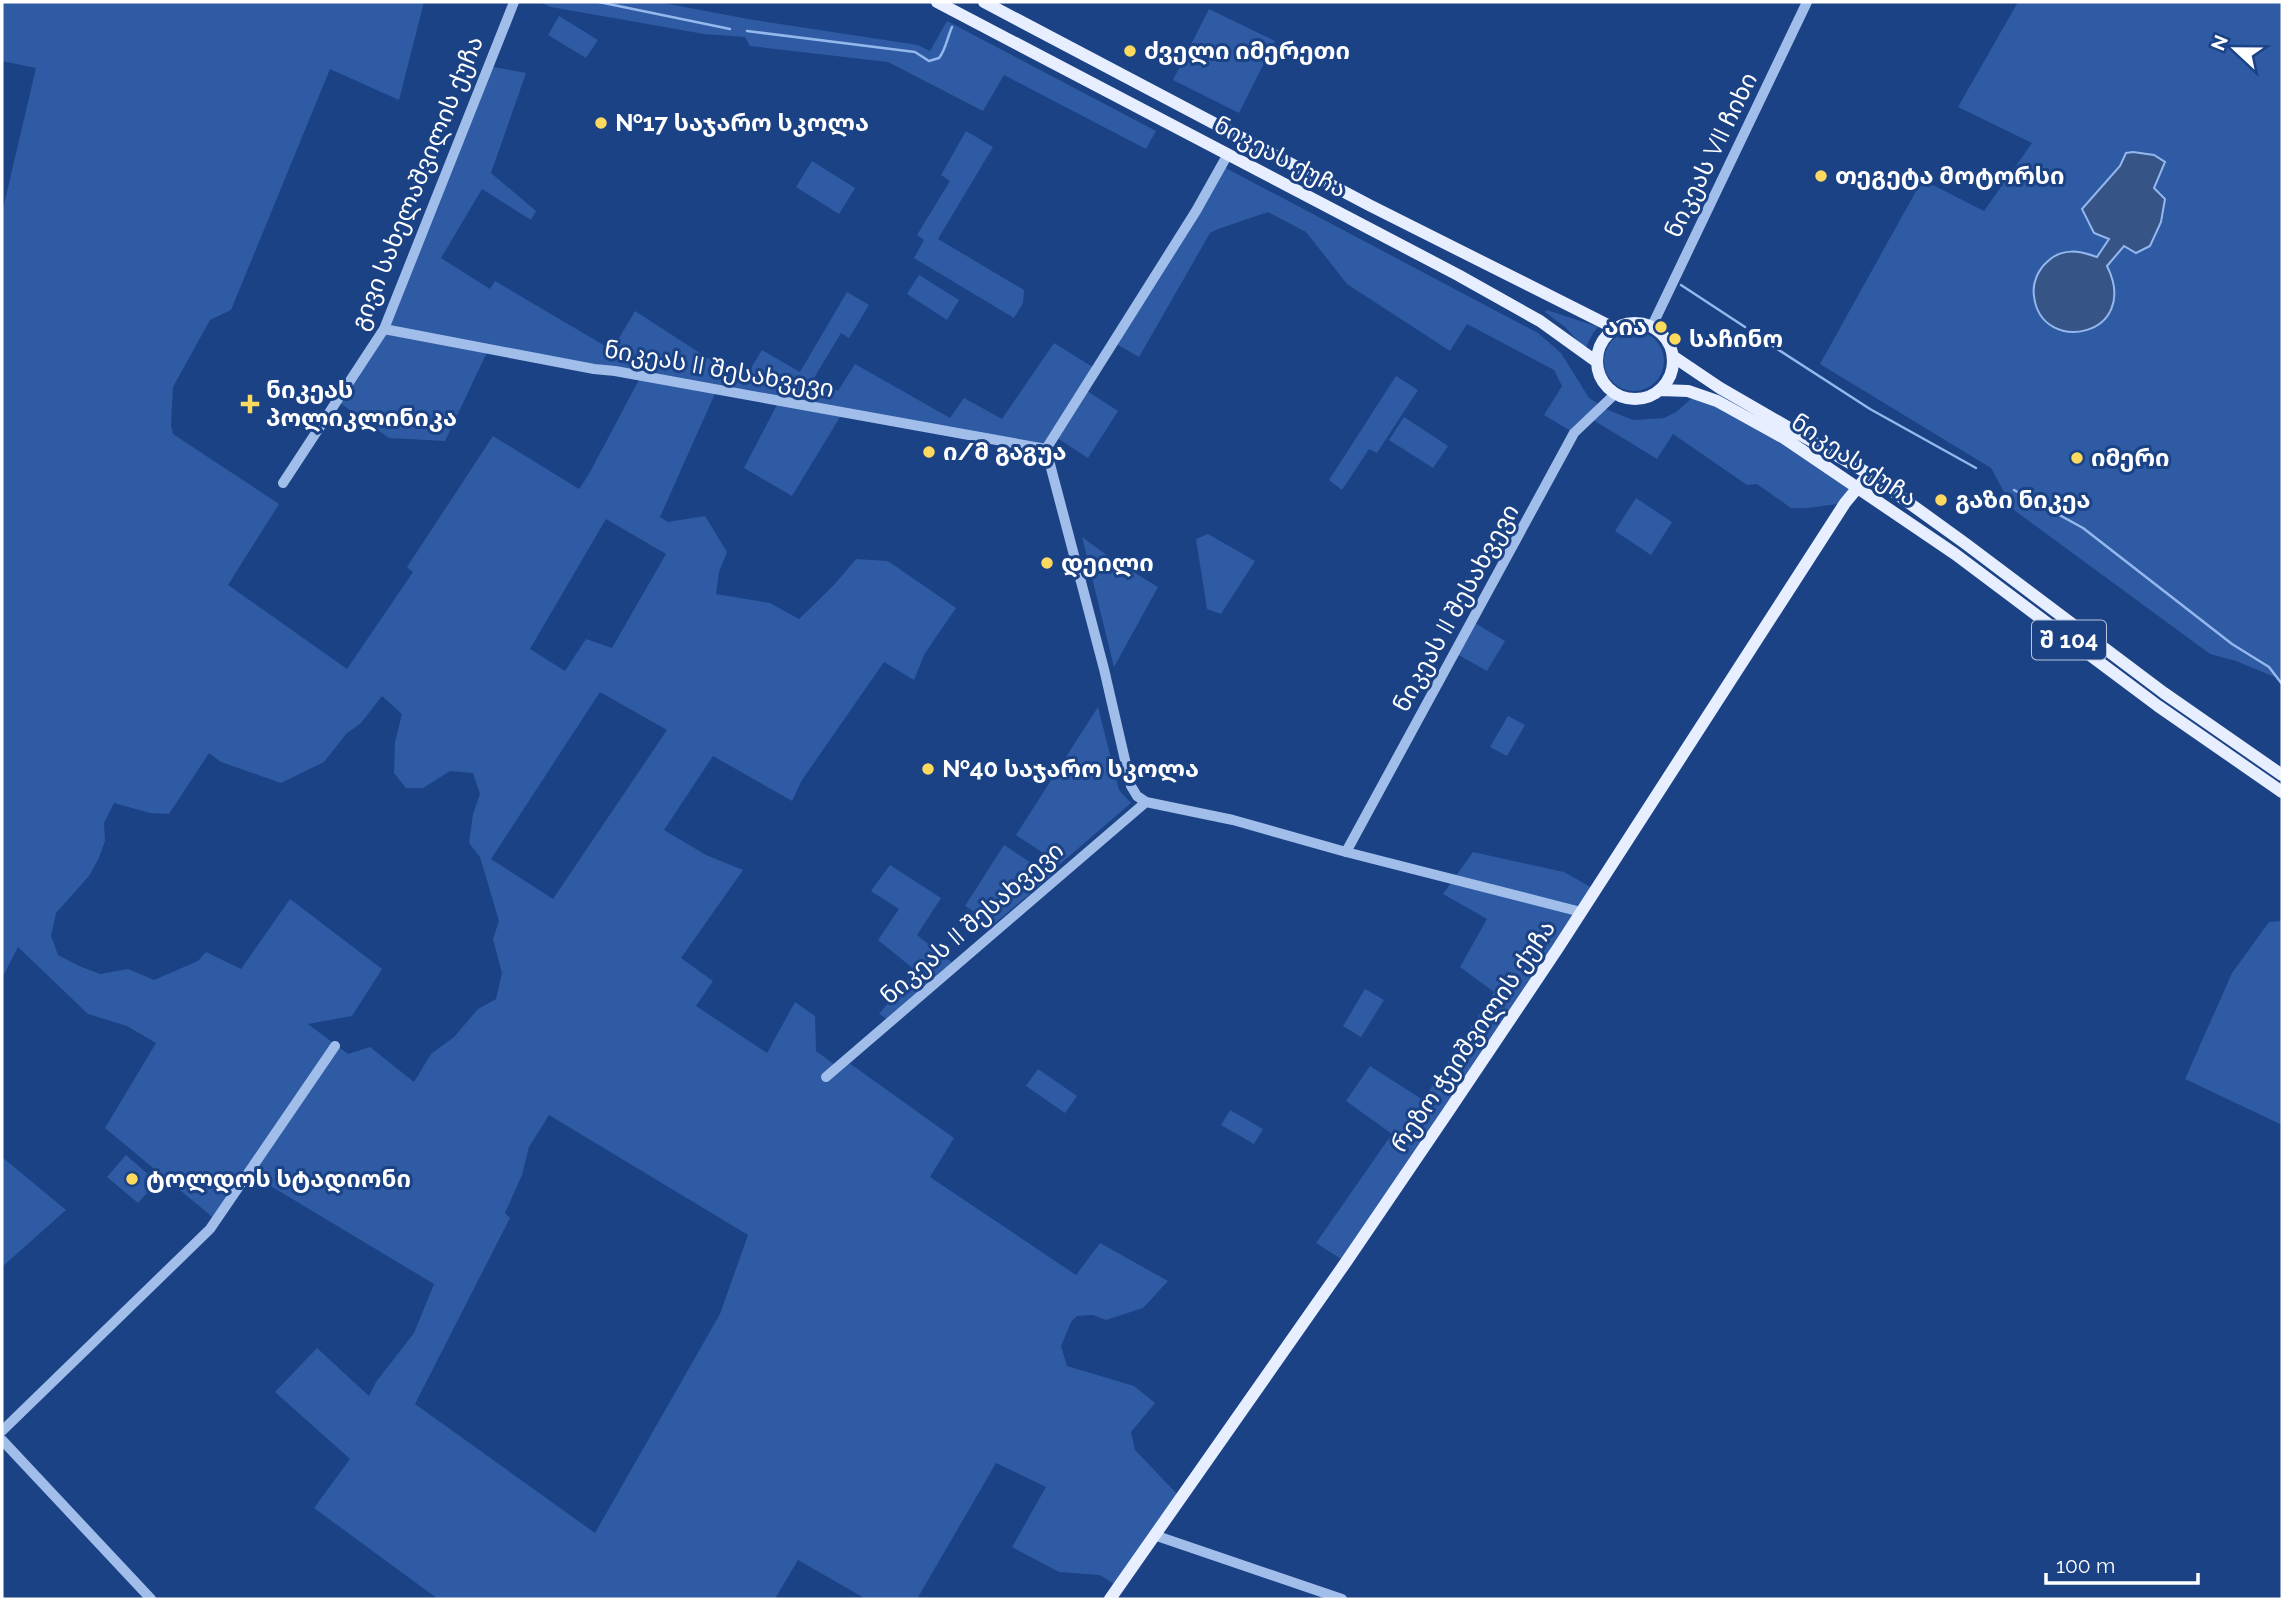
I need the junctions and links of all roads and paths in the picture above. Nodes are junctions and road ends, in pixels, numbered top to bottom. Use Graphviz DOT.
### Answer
graph roads {
  1 [pos="514,2"];
  2 [pos="937,2"];
  3 [pos="984,2"];
  4 [pos="1807,2"];
  5 [pos="1228,154"];
  6 [pos="1652,326"];
  7 [pos="1614,328"];
  8 [pos="384,330"];
  9 [pos="1674,357"];
  10 [pos="1597,362"];
  11 [pos="1661,390"];
  12 [pos="1615,394"];
  13 [pos="1046,449"];
  14 [pos="1869,474"];
  15 [pos="284,483"];
  16 [pos="1857,486"];
  17 [pos="2282,775"];
  18 [pos="2282,792"];
  19 [pos="1146,802"];
  20 [pos="1346,852"];
  21 [pos="1581,912"];
  22 [pos="335,1046"];
  23 [pos="826,1077"];
  24 [pos="2,1431"];
  25 [pos="2,1440"];
  26 [pos="1154,1535"];
  27 [pos="151,1599"];
  28 [pos="1110,1599"];
  29 [pos="1342,1599"];
  1 -- 8 [label="street, გივი სახელაშვილის ქუჩა"];
  2 -- 5 [label="main road, ნიკეას ქუჩა"];
  3 -- 7 [label="main road, ნიკეას ქუჩა"];
  4 -- 6 [label="street, ნიკეას VII ჩიხი"];
  5 -- 10 [label="main road, ნიკეას ქუჩა"];
  5 -- 13 [label="street"];
  6 -- 7 [label="main road"];
  6 -- 9 [label="main road, ნიკეას ქუჩა"];
  7 -- 10 [label="main road"];
  8 -- 13 [label="street, ნიკეას II შესახვევი"];
  8 -- 15 [label="street, გივი სახელაშვილის ქუჩა"];
  9 -- 11 [label="main road"];
  9 -- 14 [label="main road, ნიკეას ქუჩა"];
  10 -- 12 [label="main road, ნიკეას ქუჩა"];
  11 -- 12 [label="main road, ნიკეას ქუჩა"];
  11 -- 16 [label="main road, ნიკეას ქუჩა"];
  12 -- 20 [label="street, ნიკეას II შესახვევი"];
  13 -- 19 [label="street"];
  14 -- 16 [label="main road, რეზო ჭეიშვილის ქუჩა"];
  14 -- 17 [label="main road, ნიკეას ქუჩა / შ 104"];
  16 -- 18 [label="main road, ნიკეას ქუჩა / შ 104"];
  16 -- 21 [label="main road, რეზო ჭეიშვილის ქუჩა"];
  19 -- 20 [label="street"];
  19 -- 23 [label="street, ნიკეას II შესახვევი"];
  20 -- 21 [label="street"];
  21 -- 26 [label="main road, რეზო ჭეიშვილის ქუჩა"];
  22 -- 24 [label="street"];
  25 -- 27 [label="street"];
  26 -- 28 [label="main road, რეზო ჭეიშვილის ქუჩა"];
  26 -- 29 [label="street"];
}
